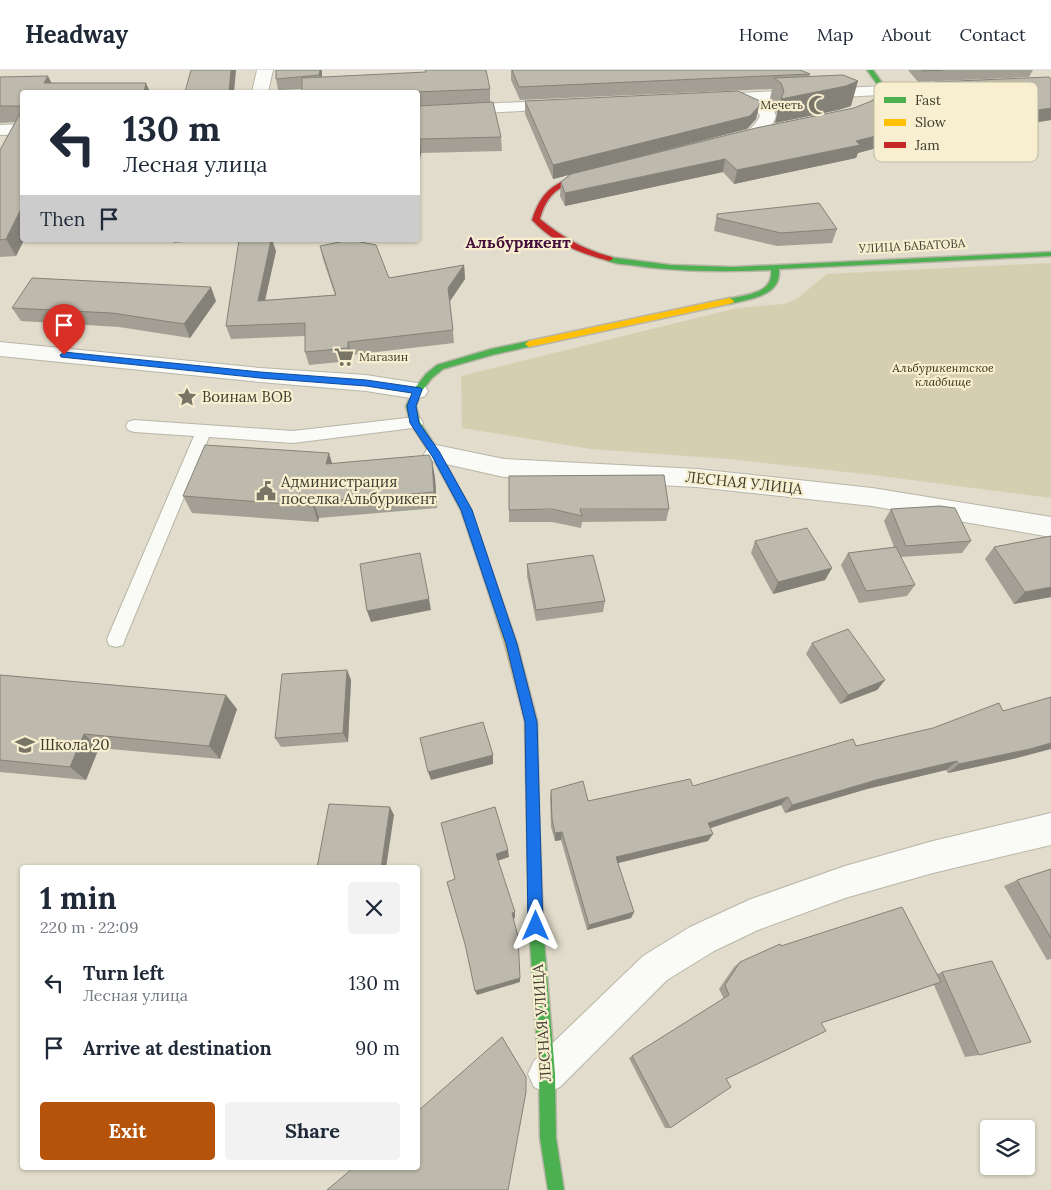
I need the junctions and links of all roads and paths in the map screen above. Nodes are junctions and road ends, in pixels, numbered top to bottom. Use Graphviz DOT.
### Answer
graph roads {
  1 [pos="265,70"];
  2 [pos="870,70"];
  3 [pos="879,82"];
  4 [pos="260,90"];
  5 [pos="874,91"];
  6 [pos="738,98"];
  7 [pos="699,100"];
  8 [pos="874,103"];
  9 [pos="582,105"];
  10 [pos="420,112"];
  11 [pos="834,118"];
  12 [pos="20,129"];
  13 [pos="0,130"];
  14 [pos="770,131"];
  15 [pos="747,136"];
  16 [pos="611,170"];
  17 [pos="1051,254"];
  18 [pos="775,266"];
  19 [pos="0,349"];
  20 [pos="417,390"];
  21 [pos="414,423"];
  22 [pos="134,426"];
  23 [pos="204,431"];
  24 [pos="436,454"];
  25 [pos="1051,528"];
  26 [pos="116,639"];
  27 [pos="1051,829"];
  28 [pos="547,1074"];
  29 [pos="556,1190"];
  1 -- 4 [label="street"];
  2 -- 3 [label="street"];
  5 -- 6 [label="street"];
  6 -- 7 [label="street"];
  6 -- 15 [label="street"];
  8 -- 11 [label="street"];
  9 -- 10 [label="street"];
  12 -- 13 [label="street"];
  14 -- 15 [label="street"];
  16 -- 18 [label="street, УЛИЦА БАБАТОВА"];
  17 -- 18 [label="street, УЛИЦА БАБАТОВА"];
  18 -- 20 [label="street"];
  19 -- 20 [label="street"];
  20 -- 21 [label="street"];
  21 -- 23 [label="lane"];
  21 -- 24 [label="street, ЛЕСНАЯ УЛИЦА"];
  22 -- 23 [label="lane"];
  23 -- 26 [label="lane"];
  24 -- 25 [label="street, ЛЕСНАЯ УЛИЦА"];
  24 -- 28 [label="street, ЛЕСНАЯ УЛИЦА"];
  27 -- 28 [label="street"];
  28 -- 29 [label="street, ЛЕСНАЯ УЛИЦА"];
}
